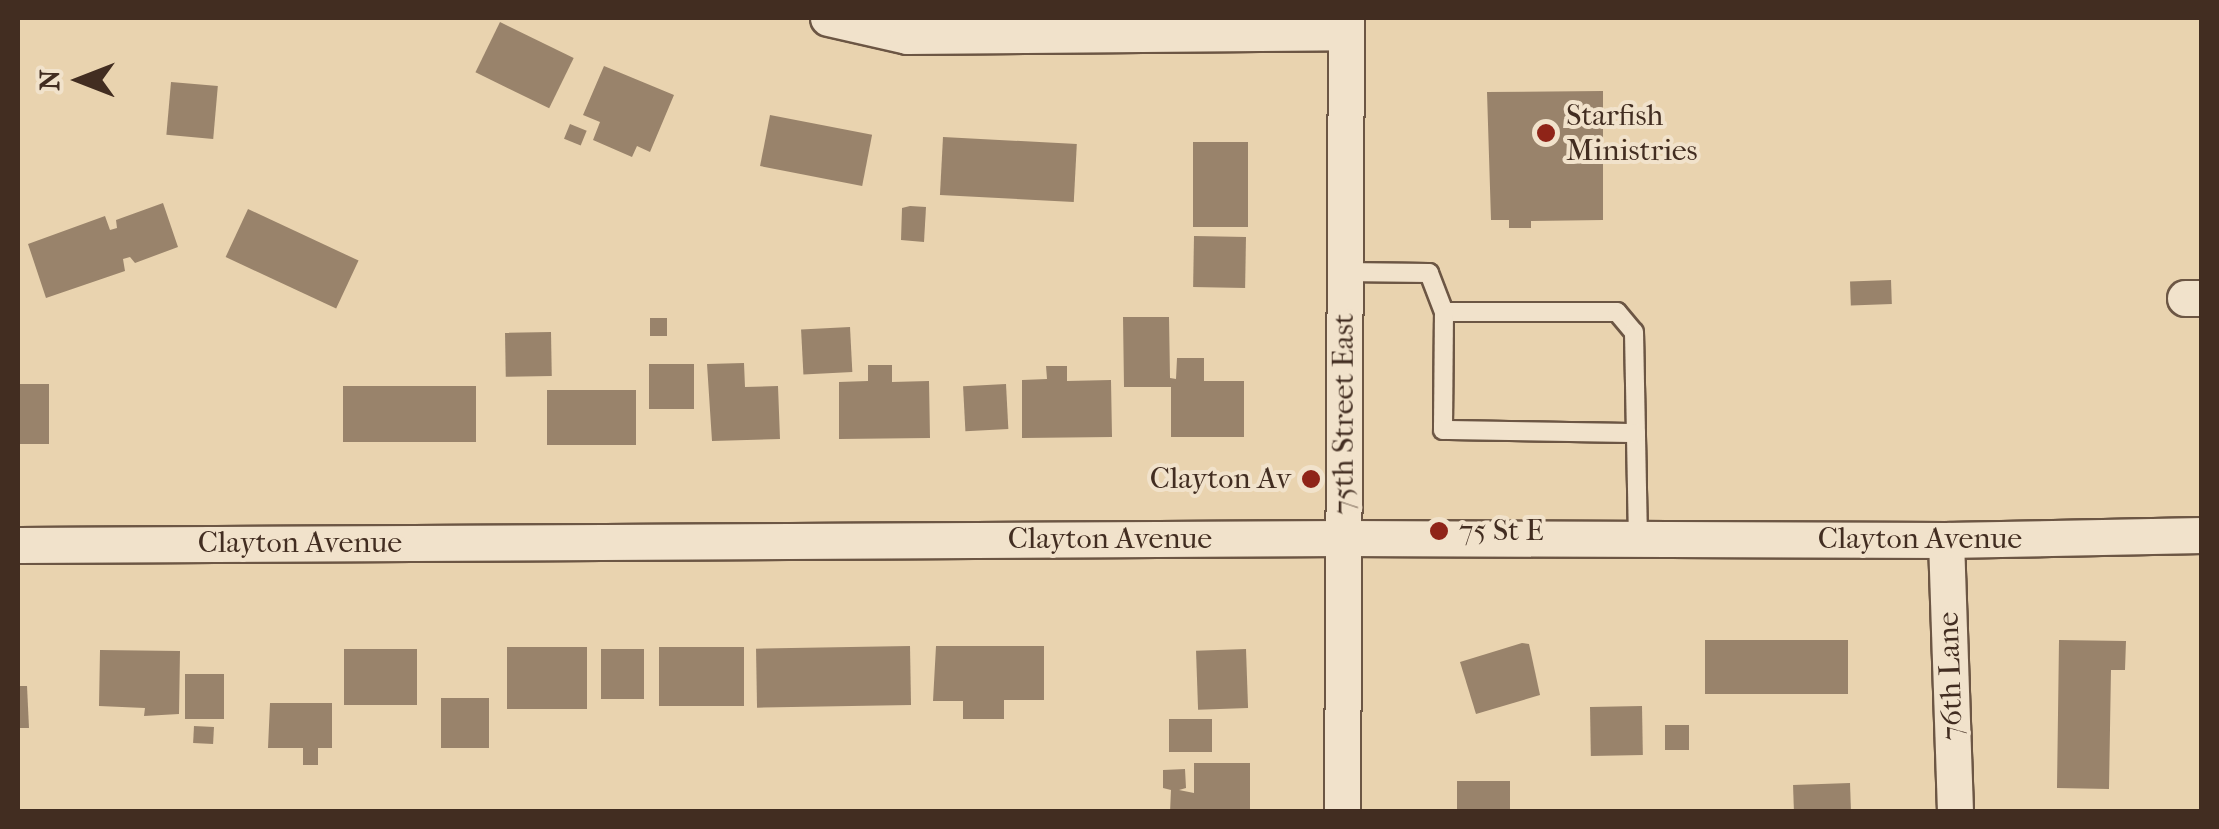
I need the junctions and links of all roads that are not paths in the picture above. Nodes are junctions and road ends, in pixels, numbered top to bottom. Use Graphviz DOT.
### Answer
graph roads {
  1 [pos="828,18"];
  2 [pos="1346,25"];
  3 [pos="1344,272"];
  4 [pos="1444,312"];
  5 [pos="1636,433"];
  6 [pos="2202,535"];
  7 [pos="1343,538"];
  8 [pos="1638,540"];
  9 [pos="1946,540"];
  10 [pos="18,545"];
  11 [pos="1342,812"];
  12 [pos="1955,812"];
  1 -- 2 [label="street"];
  2 -- 3 [label="street, 75th Street East"];
  3 -- 4 [label="lane"];
  3 -- 7 [label="street, 75th Street East"];
  4 -- 5 [label="lane"];
  4 -- 5 [label="lane"];
  5 -- 8 [label="lane"];
  6 -- 9 [label="street, Clayton Avenue"];
  7 -- 8 [label="street, Clayton Avenue"];
  7 -- 10 [label="street, Clayton Avenue"];
  7 -- 11 [label="street, 75th Street East"];
  8 -- 9 [label="street, Clayton Avenue"];
  9 -- 12 [label="street, 76th Lane"];
}
